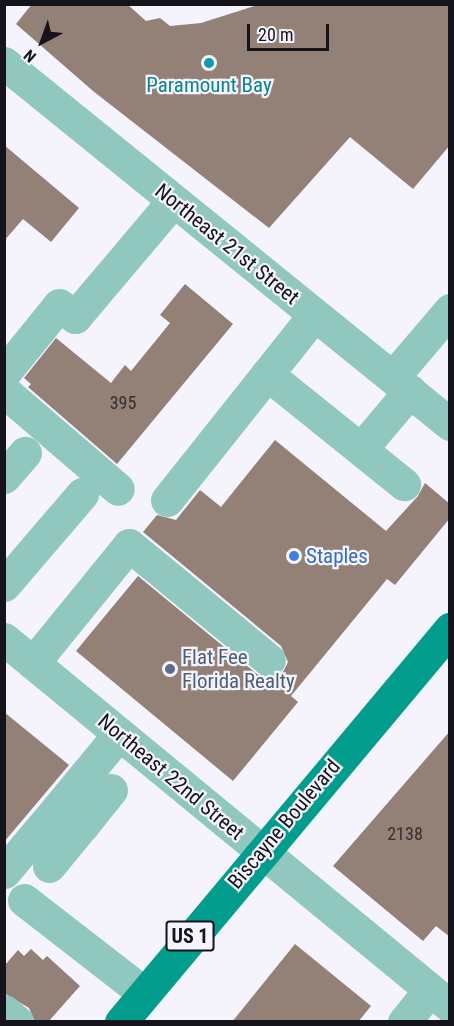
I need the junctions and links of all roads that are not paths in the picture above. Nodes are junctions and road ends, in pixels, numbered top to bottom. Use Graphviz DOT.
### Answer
graph roads {
  1 [pos="4,63"];
  2 [pos="173,201"];
  3 [pos="450,310"];
  4 [pos="314,315"];
  5 [pos="4,373"];
  6 [pos="267,374"];
  7 [pos="401,384"];
  8 [pos="4,391"];
  9 [pos="450,424"];
  10 [pos="361,449"];
  11 [pos="404,484"];
  12 [pos="118,489"];
  13 [pos="82,494"];
  14 [pos="167,500"];
  15 [pos="4,585"];
  16 [pos="450,629"];
  17 [pos="4,639"];
  18 [pos="269,660"];
  19 [pos="33,663"];
  20 [pos="119,734"];
  21 [pos="111,790"];
  22 [pos="70,817"];
  23 [pos="260,852"];
  24 [pos="49,867"];
  25 [pos="4,872"];
  26 [pos="24,900"];
  27 [pos="144,993"];
  28 [pos="440,998"];
  29 [pos="4,1011"];
  30 [pos="17,1022"];
  31 [pos="121,1022"];
  32 [pos="404,1022"];
  1 -- 2 [label="street, Northeast 21st Street"];
  2 -- 4 [label="street, Northeast 21st Street"];
  2 -- 5 [label="street"];
  3 -- 7 [label="street"];
  4 -- 6 [label="street"];
  4 -- 7 [label="street, Northeast 21st Street"];
  6 -- 10 [label="street"];
  6 -- 14 [label="street"];
  7 -- 9 [label="street, Northeast 21st Street"];
  7 -- 10 [label="street"];
  8 -- 12 [label="street"];
  10 -- 11 [label="street"];
  13 -- 15 [label="street"];
  16 -- 23 [label="main road, Biscayne Boulevard / US 1"];
  17 -- 19 [label="street, Northeast 22nd Street"];
  18 -- 19 [label="street"];
  19 -- 20 [label="street, Northeast 22nd Street"];
  20 -- 22 [label="street"];
  20 -- 23 [label="street, Northeast 22nd Street"];
  21 -- 22 [label="street"];
  22 -- 24 [label="street"];
  22 -- 25 [label="street"];
  23 -- 27 [label="main road, Biscayne Boulevard / US 1"];
  23 -- 28 [label="street, Northeast 22nd Street"];
  26 -- 27 [label="street"];
  27 -- 31 [label="main road, Biscayne Boulevard / US 1"];
  28 -- 32 [label="street"];
  29 -- 30 [label="street"];
}
